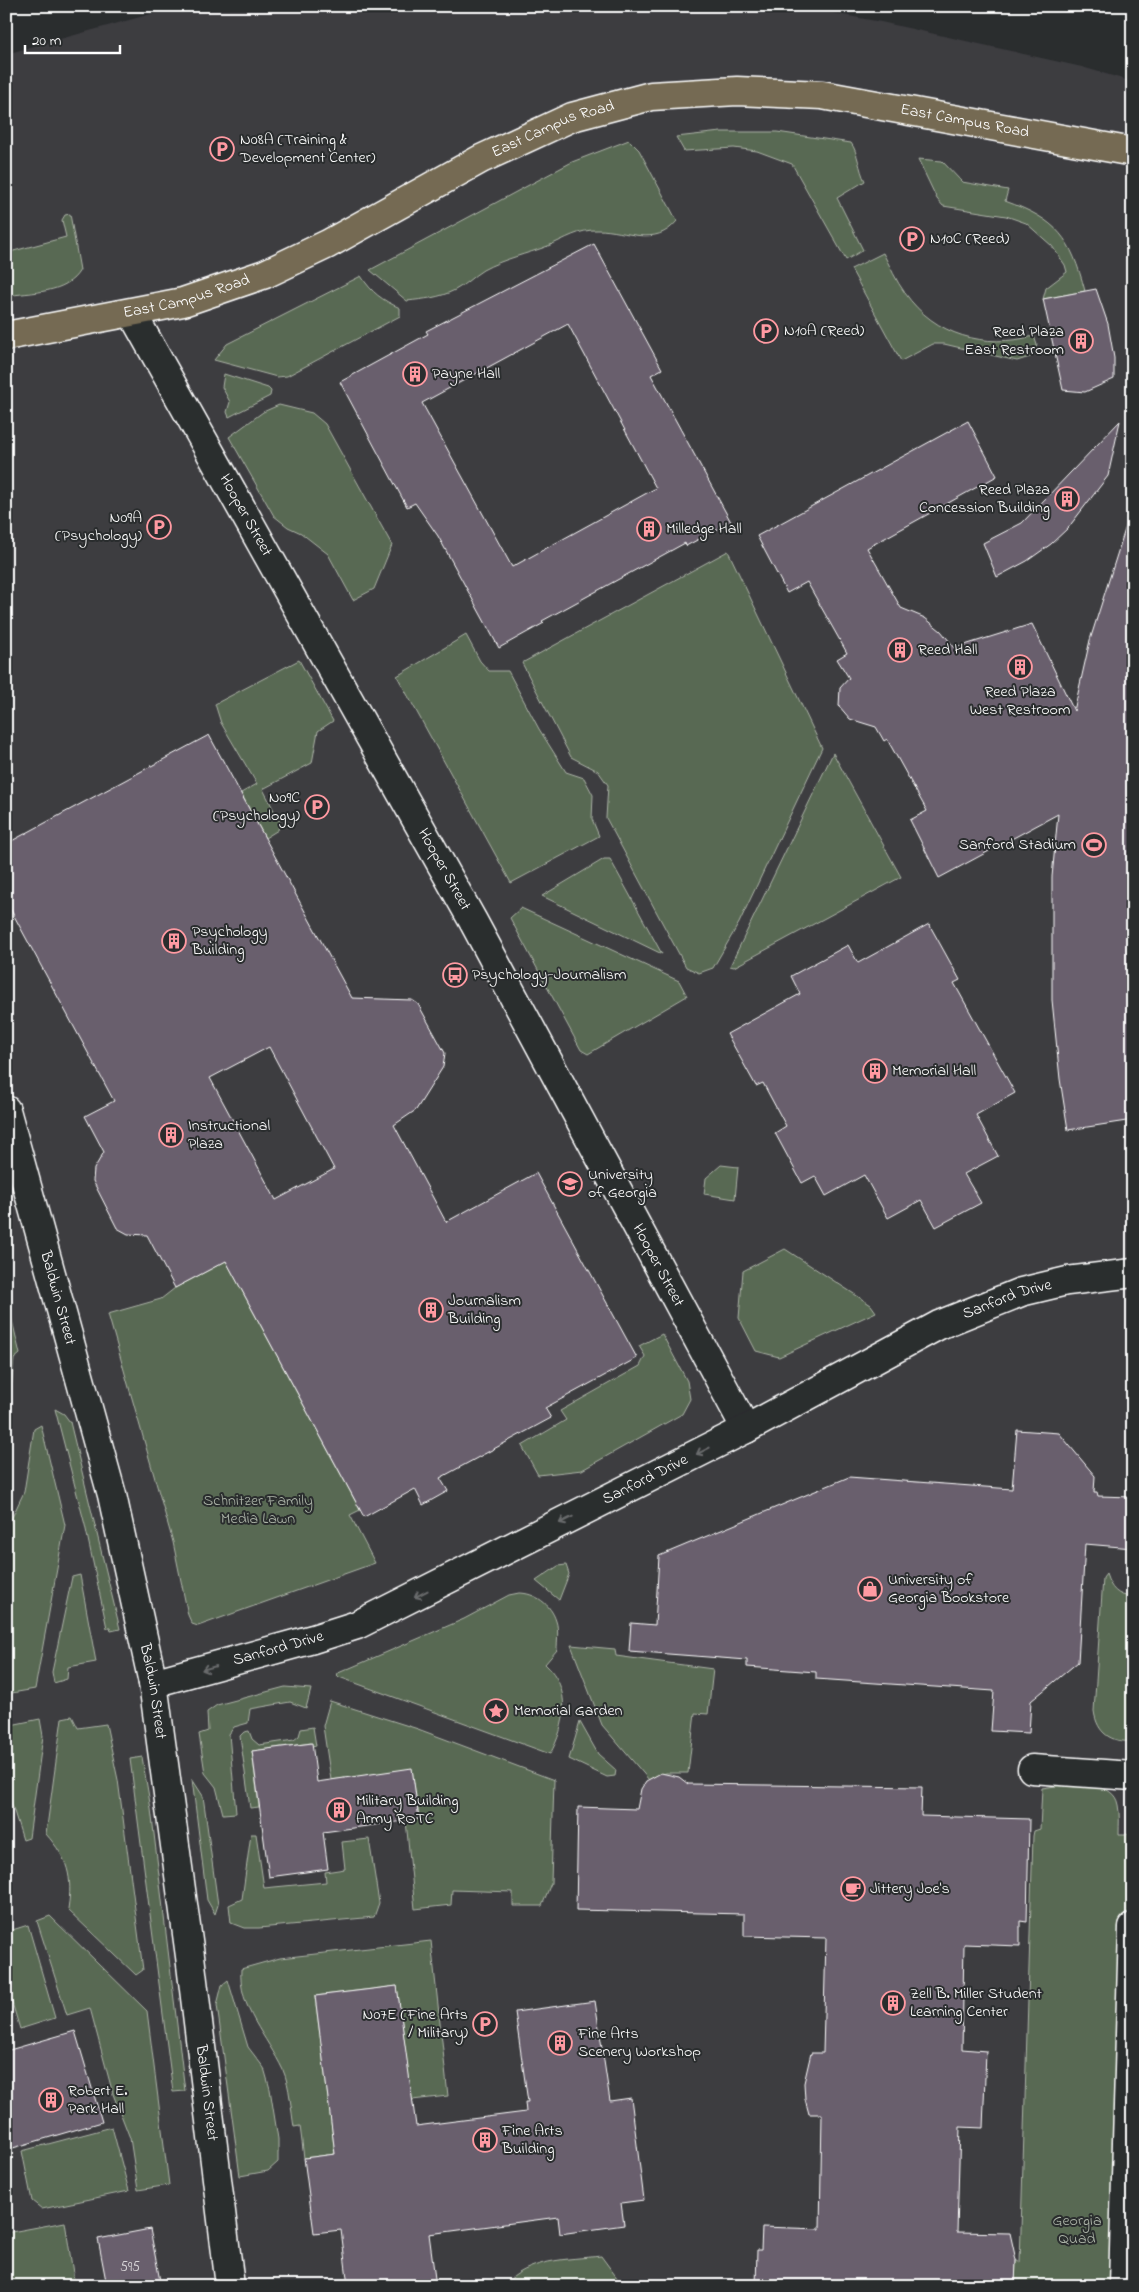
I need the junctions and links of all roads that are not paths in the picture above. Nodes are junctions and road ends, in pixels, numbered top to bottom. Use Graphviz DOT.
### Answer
graph roads {
  1 [pos="1133,152"];
  2 [pos="132,313"];
  3 [pos="6,336"];
  4 [pos="6,1110"];
  5 [pos="1133,1273"];
  6 [pos="746,1429"];
  7 [pos="153,1682"];
  8 [pos="1032,1769"];
  9 [pos="1133,1776"];
  10 [pos="1133,1927"];
  11 [pos="230,2286"];
  12 [pos="1123,2286"];
  1 -- 2 [label="main road, East Campus Road"];
  2 -- 3 [label="main road, East Campus Road"];
  2 -- 6 [label="street, Hooper Street"];
  4 -- 7 [label="street, Baldwin Street"];
  5 -- 6 [label="street, Sanford Drive"];
  6 -- 7 [label="street, Sanford Drive, one-way"];
  7 -- 11 [label="street, Baldwin Street"];
  8 -- 9 [label="street"];
  10 -- 12 [label="street"];
}
